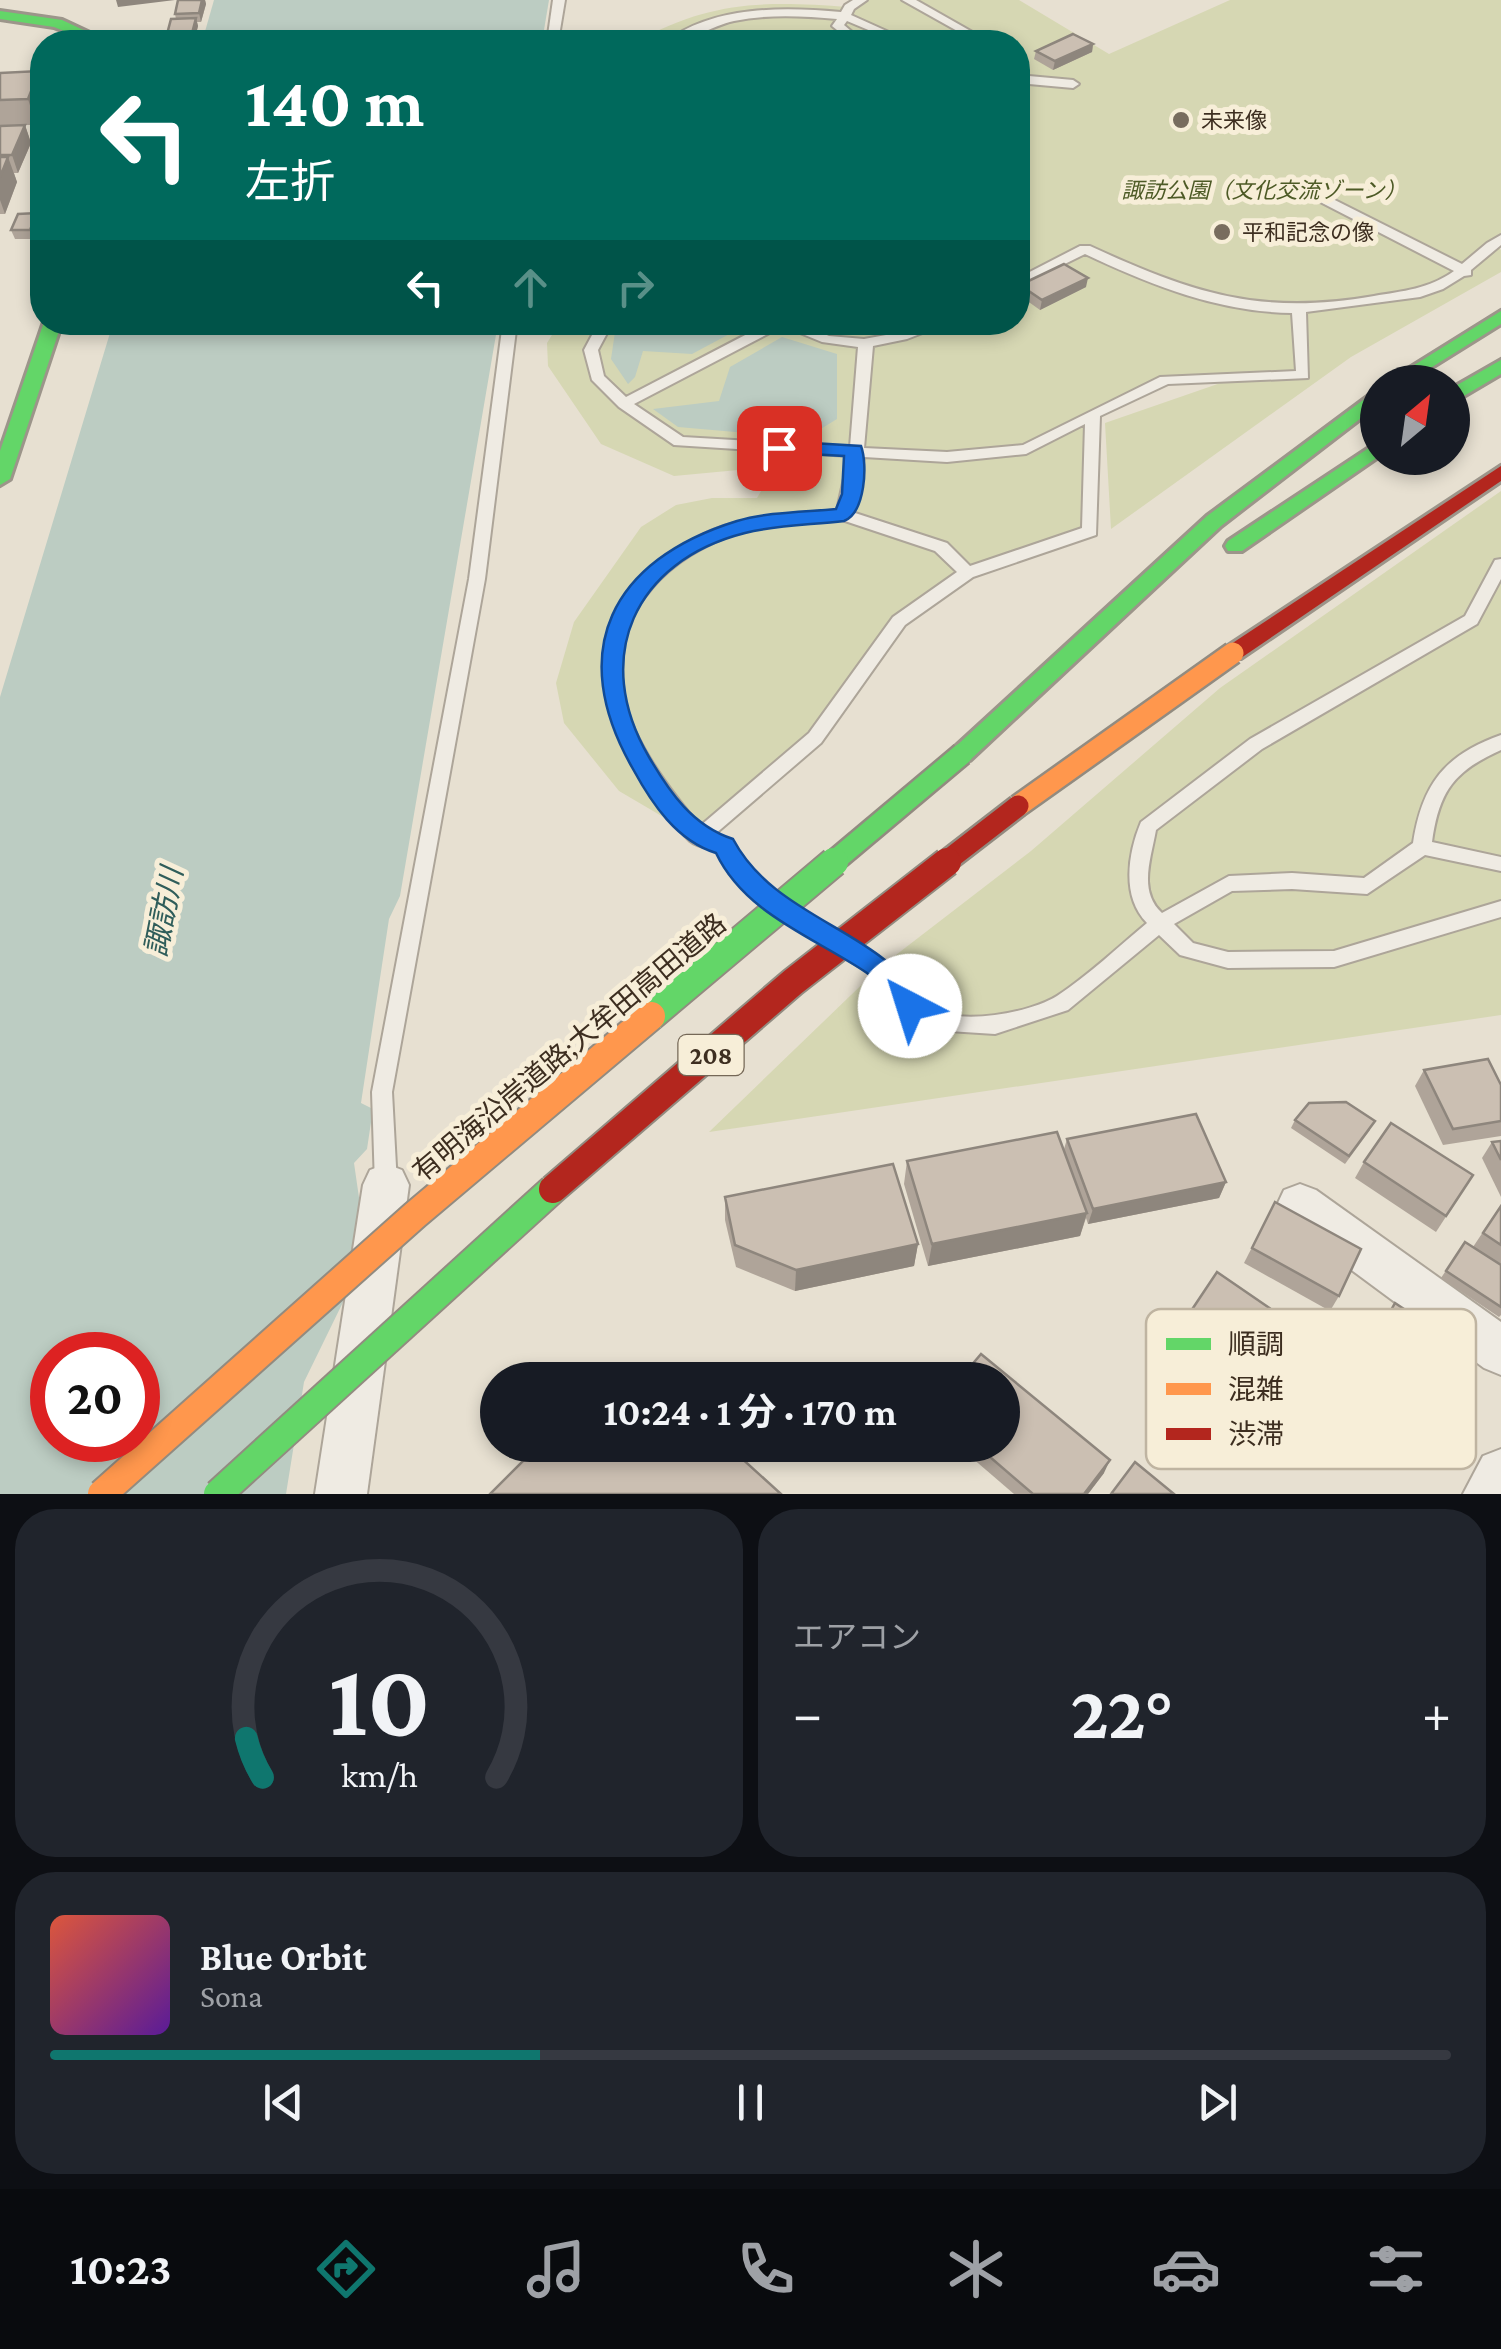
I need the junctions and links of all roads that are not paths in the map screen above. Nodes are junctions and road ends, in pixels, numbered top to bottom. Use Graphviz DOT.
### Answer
graph roads {
  1 [pos="559,0"];
  2 [pos="861,0"];
  3 [pos="908,0"];
  4 [pos="0,15"];
  5 [pos="845,16"];
  6 [pos="74,30"];
  7 [pos="554,30"];
  8 [pos="701,30"];
  9 [pos="843,30"];
  10 [pos="878,30"];
  11 [pos="962,30"];
  12 [pos="1030,81"];
  13 [pos="1073,84"];
  14 [pos="1298,186"];
  15 [pos="1501,239"];
  16 [pos="1466,272"];
  17 [pos="1030,277"];
  18 [pos="1299,310"];
  19 [pos="1501,316"];
  20 [pos="49,335"];
  21 [pos="508,335"];
  22 [pos="600,335"];
  23 [pos="758,335"];
  24 [pos="814,335"];
  25 [pos="907,335"];
  26 [pos="866,344"];
  27 [pos="1423,365"];
  28 [pos="1501,366"];
  29 [pos="1470,386"];
  30 [pos="624,404"];
  31 [pos="1360,407"];
  32 [pos="1092,414"];
  33 [pos="854,450"];
  34 [pos="1360,460"];
  35 [pos="1501,472"];
  36 [pos="0,479"];
  37 [pos="844,515"];
  38 [pos="1218,559"];
  39 [pos="1501,564"];
  40 [pos="967,573"];
  41 [pos="1158,605"];
  42 [pos="1501,742"];
  43 [pos="962,754"];
  44 [pos="699,838"];
  45 [pos="1422,847"];
  46 [pos="1501,864"];
  47 [pos="1501,909"];
  48 [pos="792,918"];
  49 [pos="1160,923"];
  50 [pos="821,935"];
  51 [pos="386,1185"];
  52 [pos="1300,1205"];
  53 [pos="1443,1309"];
  54 [pos="1476,1333"];
  55 [pos="1501,1351"];
  56 [pos="1501,1474"];
  57 [pos="102,1494"];
  58 [pos="218,1494"];
  59 [pos="341,1494"];
  60 [pos="1489,1494"];
  1 -- 7 [label="lane"];
  2 -- 5 [label="lane"];
  3 -- 11 [label="lane"];
  4 -- 6 [label="main road"];
  5 -- 8 [label="lane"];
  5 -- 9 [label="lane"];
  5 -- 10 [label="lane"];
  12 -- 13 [label="lane"];
  14 -- 16 [label="lane"];
  15 -- 16 [label="lane"];
  16 -- 18 [label="lane"];
  17 -- 18 [label="lane"];
  18 -- 32 [label="lane"];
  19 -- 27 [label="main road"];
  20 -- 36 [label="main road"];
  21 -- 51 [label="lane"];
  22 -- 30 [label="lane"];
  23 -- 30 [label="lane"];
  24 -- 26 [label="lane"];
  25 -- 26 [label="lane"];
  26 -- 33 [label="lane"];
  28 -- 29 [label="main road"];
  30 -- 33 [label="lane"];
  31 -- 43 [label="main road"];
  32 -- 33 [label="lane"];
  32 -- 40 [label="lane"];
  33 -- 37 [label="lane"];
  34 -- 38 [label="main road"];
  35 -- 58 [label="main road, 208, bridge"];
  37 -- 40 [label="lane"];
  37 -- 44 [label="lane"];
  39 -- 49 [label="lane"];
  40 -- 44 [label="lane"];
  41 -- 43 [label="main road, 有明海沿岸道路;大牟田高田道路 / 208"];
  42 -- 45 [label="lane"];
  43 -- 57 [label="main road, 有明海沿岸道路;大牟田高田道路 / 208, bridge"];
  44 -- 48 [label="lane"];
  45 -- 46 [label="lane"];
  45 -- 49 [label="lane"];
  47 -- 49 [label="lane"];
  49 -- 50 [label="lane"];
  51 -- 59 [label="street"];
  52 -- 53 [label="street"];
  54 -- 55 [label="street"];
  56 -- 60 [label="street"];
}
